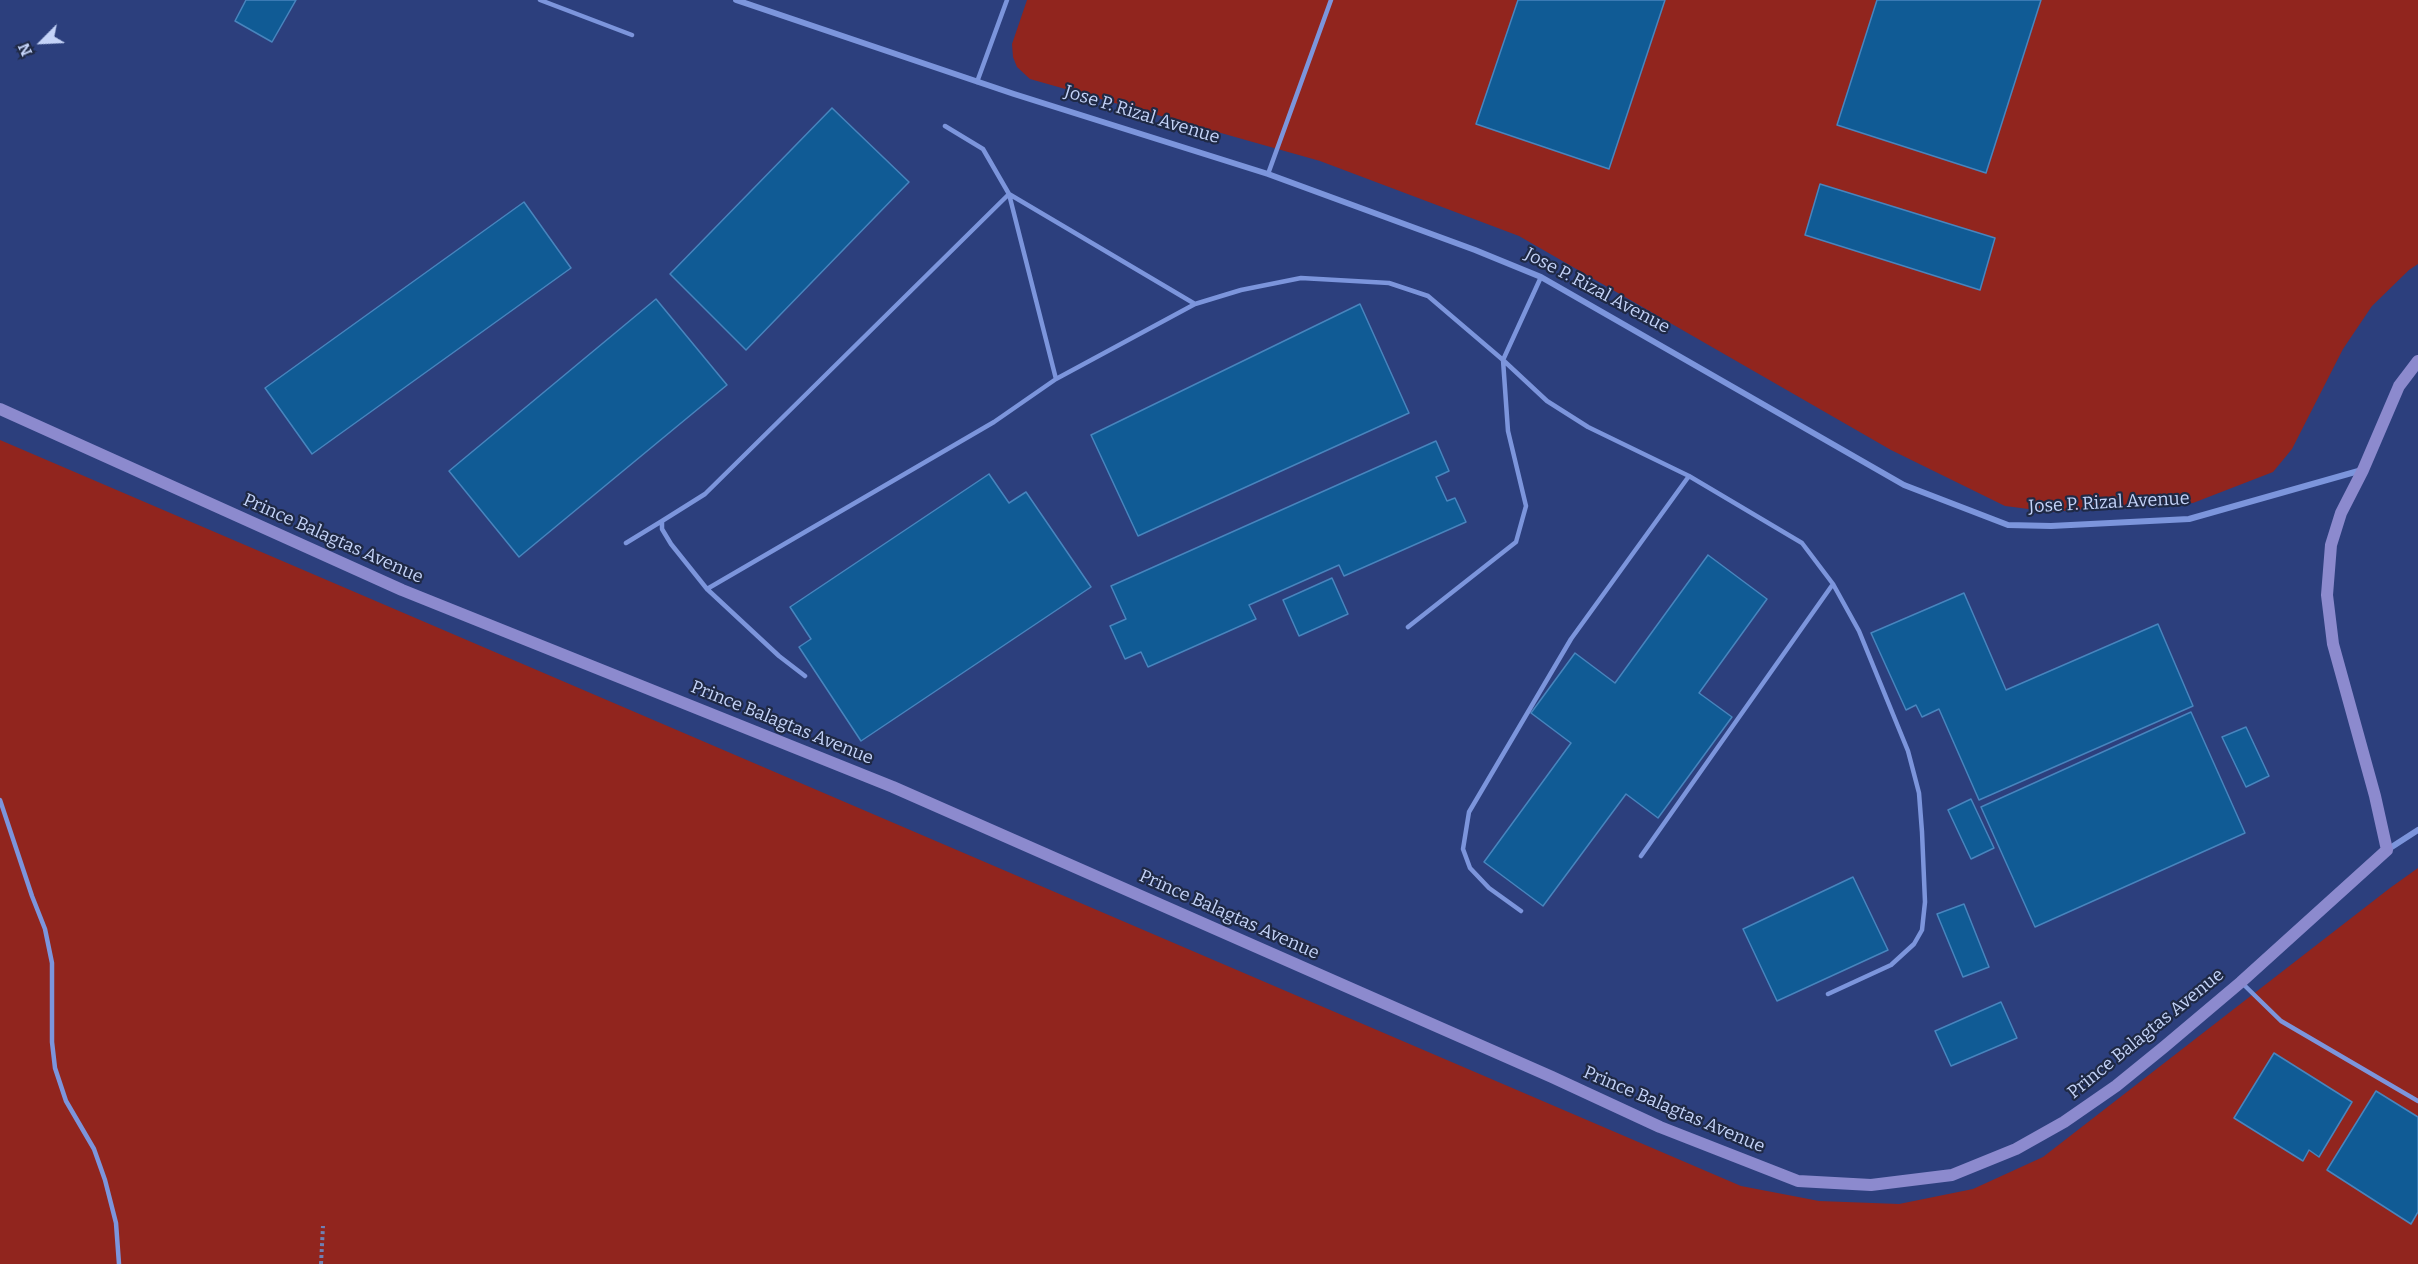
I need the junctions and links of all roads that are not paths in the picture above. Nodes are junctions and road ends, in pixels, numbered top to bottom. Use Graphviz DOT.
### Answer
graph roads {
  1 [pos="540,0"];
  2 [pos="736,0"];
  3 [pos="1007,0"];
  4 [pos="1331,0"];
  5 [pos="632,35"];
  6 [pos="977,82"];
  7 [pos="945,126"];
  8 [pos="1268,174"];
  9 [pos="1009,194"];
  10 [pos="1541,277"];
  11 [pos="1195,304"];
  12 [pos="1503,360"];
  13 [pos="2418,361"];
  14 [pos="1056,379"];
  15 [pos="0,409"];
  16 [pos="2363,470"];
  17 [pos="1689,476"];
  18 [pos="662,521"];
  19 [pos="626,543"];
  20 [pos="1833,584"];
  21 [pos="707,589"];
  22 [pos="1408,627"];
  23 [pos="805,676"];
  24 [pos="0,800"];
  25 [pos="2418,830"];
  26 [pos="2387,850"];
  27 [pos="1641,856"];
  28 [pos="1521,911"];
  29 [pos="2241,982"];
  30 [pos="1828,994"];
  31 [pos="2418,1101"];
  32 [pos="119,1264"];
  1 -- 5 [label="lane"];
  2 -- 6 [label="street, Jose P. Rizal Avenue"];
  3 -- 6 [label="lane"];
  4 -- 8 [label="lane"];
  6 -- 8 [label="street, Jose P. Rizal Avenue"];
  7 -- 9 [label="lane"];
  8 -- 10 [label="street, Jose P. Rizal Avenue"];
  9 -- 11 [label="lane"];
  9 -- 14 [label="lane"];
  9 -- 18 [label="lane"];
  10 -- 12 [label="lane"];
  10 -- 16 [label="street, Jose P. Rizal Avenue"];
  11 -- 12 [label="lane"];
  11 -- 14 [label="lane"];
  12 -- 17 [label="lane"];
  12 -- 22 [label="lane"];
  13 -- 16 [label="main road"];
  14 -- 21 [label="lane"];
  15 -- 29 [label="main road, Prince Balagtas Avenue"];
  16 -- 26 [label="main road"];
  17 -- 20 [label="lane"];
  17 -- 28 [label="lane"];
  18 -- 19 [label="lane"];
  18 -- 21 [label="lane"];
  20 -- 27 [label="lane"];
  20 -- 30 [label="lane"];
  21 -- 23 [label="lane"];
  24 -- 32 [label="lane"];
  25 -- 26 [label="street"];
  26 -- 29 [label="main road, Prince Balagtas Avenue"];
  29 -- 31 [label="lane"];
}
